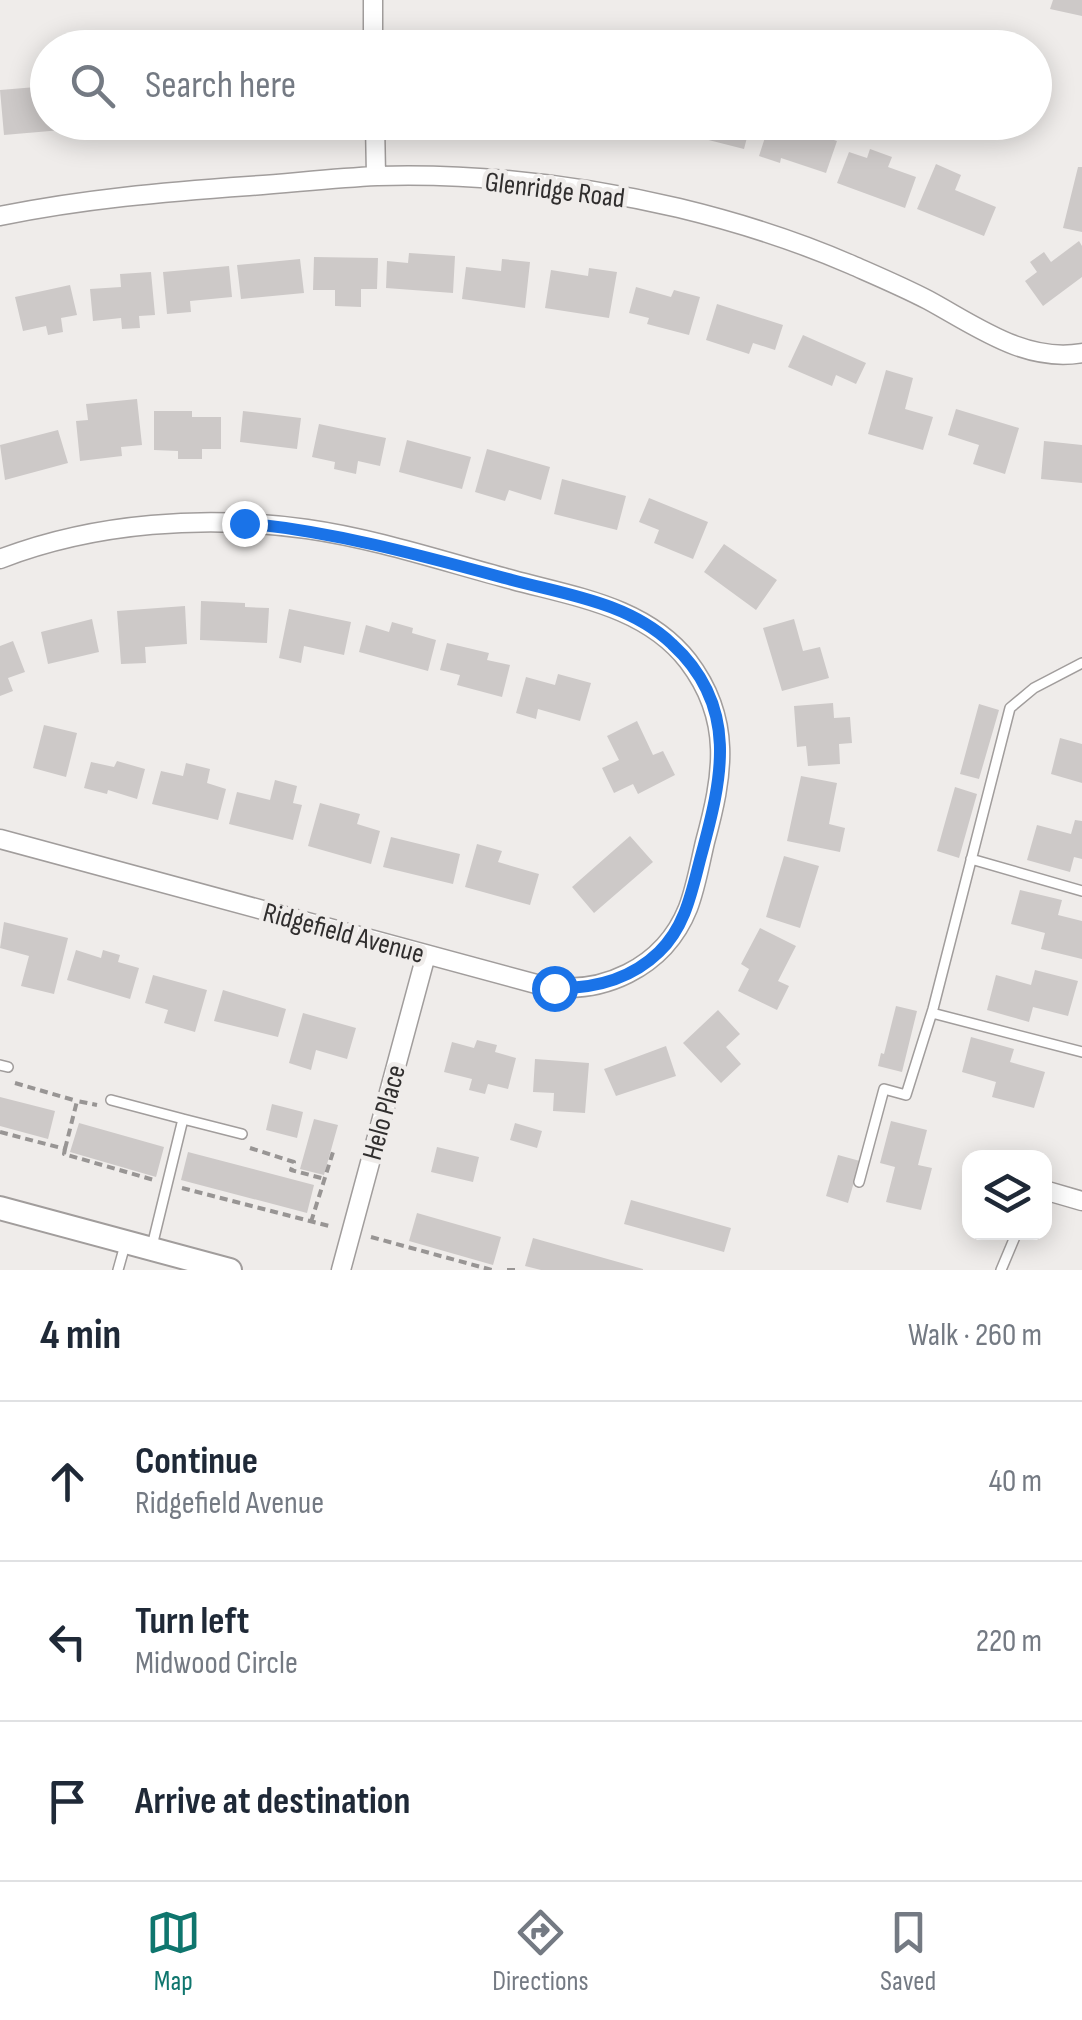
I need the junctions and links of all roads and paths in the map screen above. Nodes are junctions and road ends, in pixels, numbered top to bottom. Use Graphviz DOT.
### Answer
graph roads {
  1 [pos="372,0"];
  2 [pos="373,30"];
  3 [pos="375,140"];
  4 [pos="376,176"];
  5 [pos="0,216"];
  6 [pos="1082,353"];
  7 [pos="0,559"];
  8 [pos="1082,663"];
  9 [pos="0,839"];
  10 [pos="970,859"];
  11 [pos="1082,891"];
  12 [pos="426,955"];
  13 [pos="932,1013"];
  14 [pos="1082,1052"];
  15 [pos="4,1066"];
  16 [pos="77,1100"];
  17 [pos="110,1100"];
  18 [pos="183,1119"];
  19 [pos="0,1132"];
  20 [pos="242,1134"];
  21 [pos="65,1150"];
  22 [pos="333,1152"];
  23 [pos="326,1179"];
  24 [pos="859,1182"];
  25 [pos="167,1184"];
  26 [pos="1052,1192"];
  27 [pos="1082,1200"];
  28 [pos="0,1208"];
  29 [pos="311,1222"];
  30 [pos="351,1232"];
  31 [pos="1013,1240"];
  32 [pos="126,1242"];
  33 [pos="151,1249"];
  34 [pos="118,1270"];
  35 [pos="230,1270"];
  36 [pos="341,1270"];
  37 [pos="492,1270"];
  38 [pos="508,1270"];
  39 [pos="515,1270"];
  40 [pos="1000,1270"];
  1 -- 2 [label="street"];
  3 -- 4 [label="street"];
  4 -- 5 [label="street, Glenridge Road"];
  4 -- 6 [label="street, Glenridge Road"];
  7 -- 12 [label="street, Ridgefield Avenue"];
  8 -- 10 [label="lane"];
  9 -- 12 [label="street, Ridgefield Avenue"];
  10 -- 11 [label="lane"];
  10 -- 13 [label="lane"];
  12 -- 30 [label="street, Helo Place"];
  13 -- 14 [label="lane"];
  13 -- 24 [label="lane"];
  15 -- 16 [label="path"];
  16 -- 17 [label="path"];
  16 -- 21 [label="path"];
  17 -- 18 [label="lane"];
  18 -- 20 [label="lane"];
  18 -- 25 [label="lane"];
  19 -- 21 [label="path"];
  20 -- 23 [label="path"];
  21 -- 25 [label="path"];
  22 -- 23 [label="path"];
  23 -- 29 [label="path"];
  25 -- 29 [label="path"];
  25 -- 33 [label="lane"];
  26 -- 27 [label="street"];
  28 -- 32 [label="street"];
  29 -- 30 [label="path"];
  30 -- 36 [label="street, Helo Place"];
  30 -- 37 [label="path"];
  31 -- 40 [label="lane"];
  32 -- 33 [label="street"];
  32 -- 34 [label="lane"];
  33 -- 35 [label="street"];
  38 -- 39 [label="path"];
}
